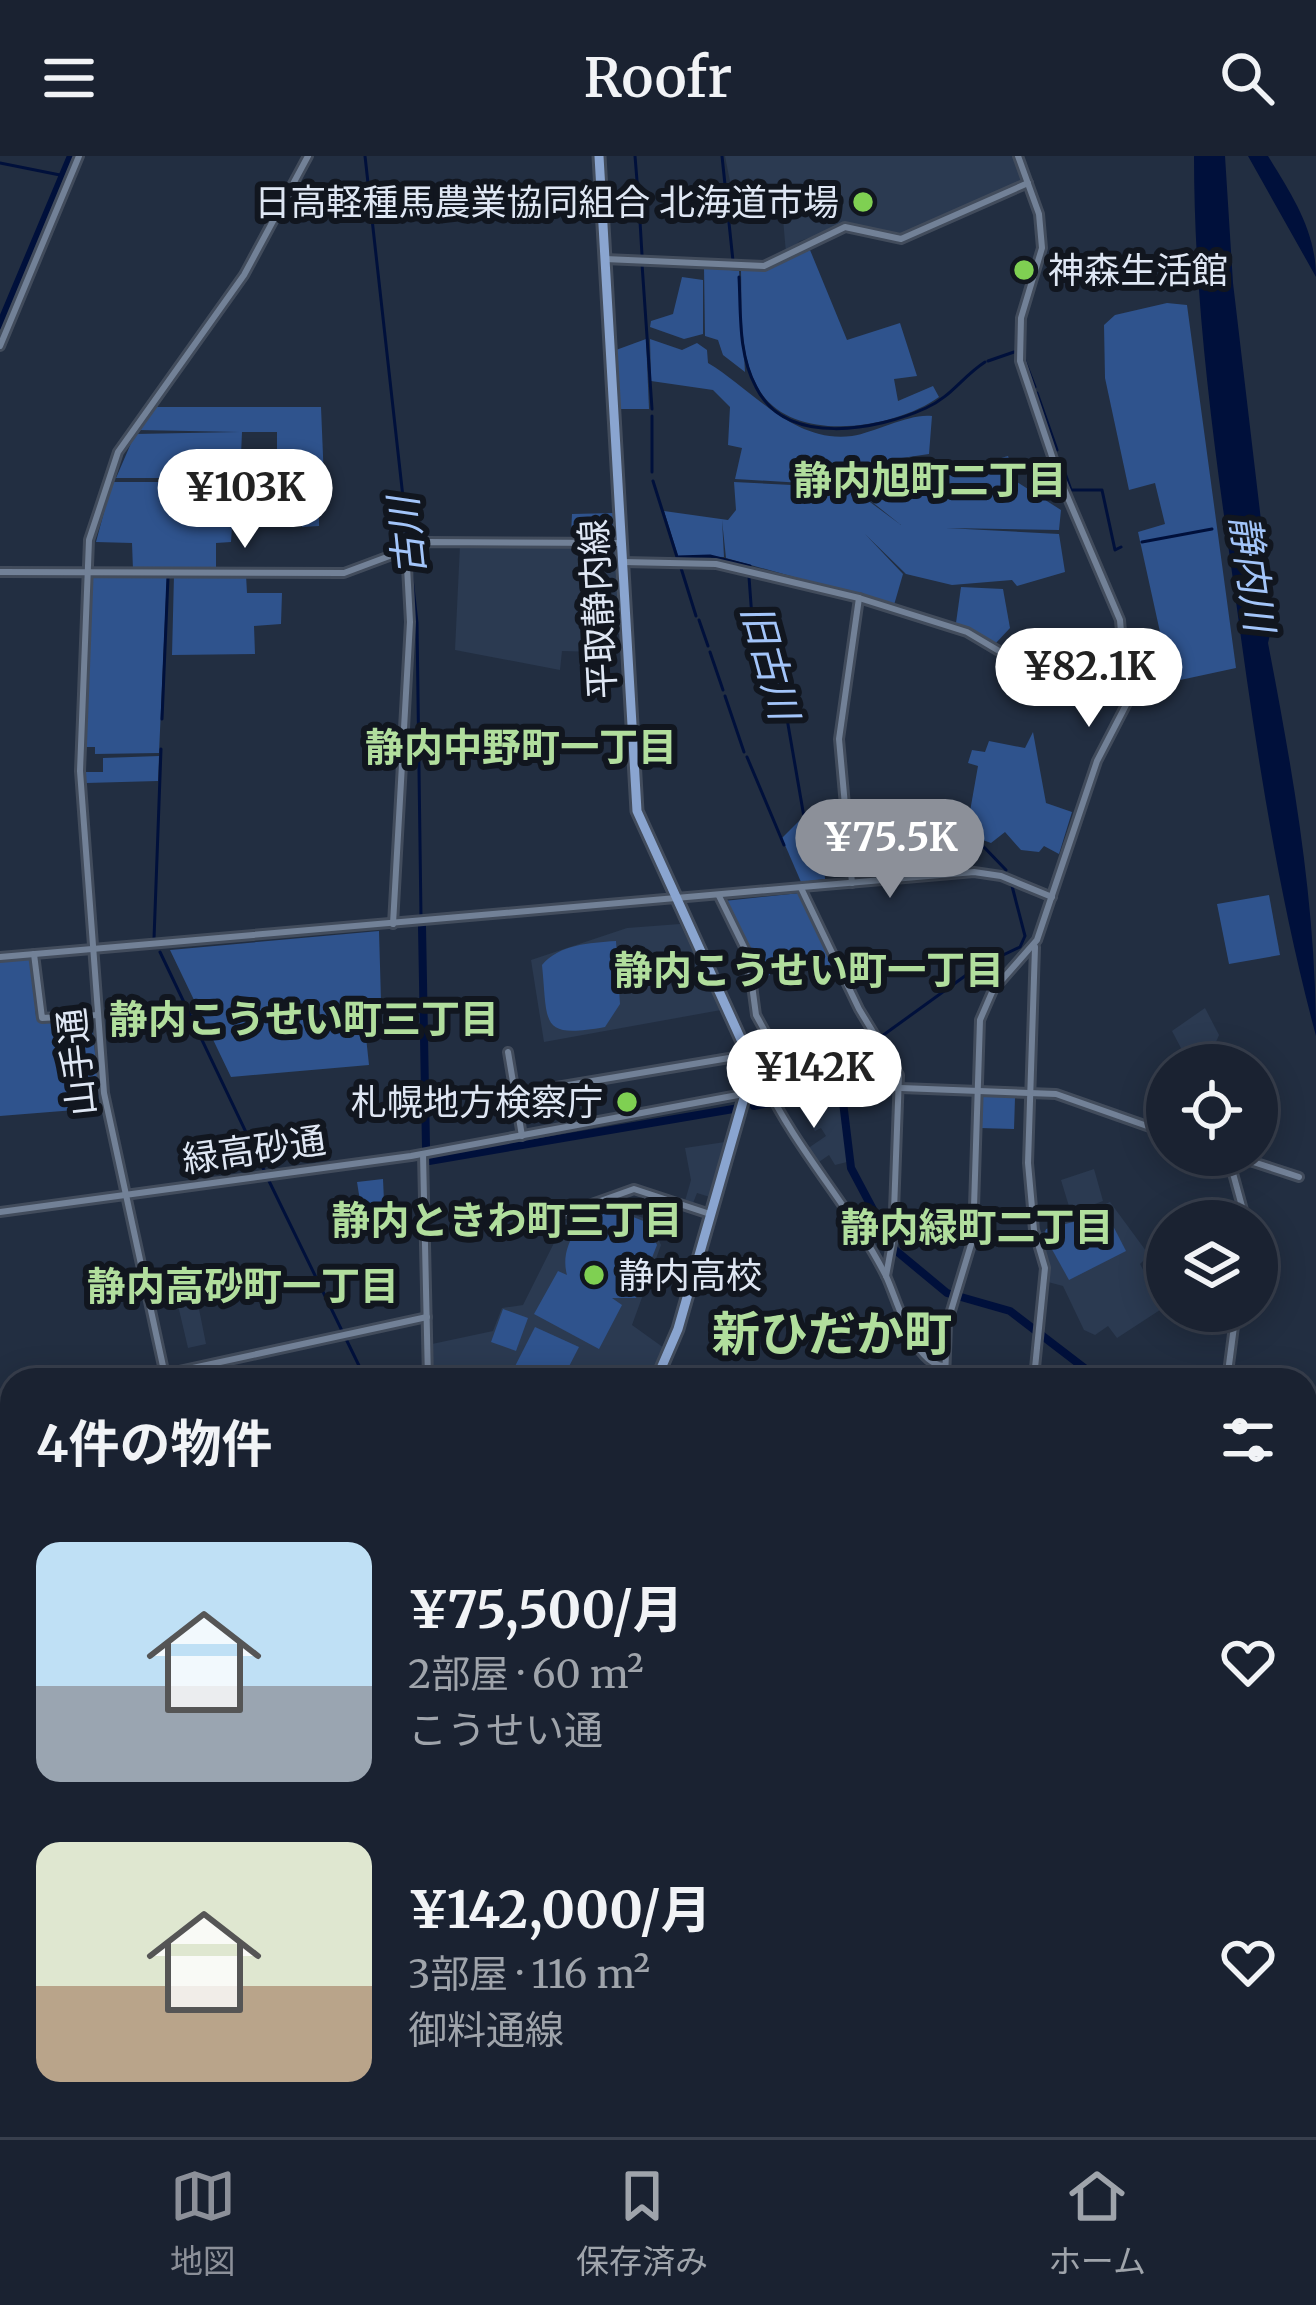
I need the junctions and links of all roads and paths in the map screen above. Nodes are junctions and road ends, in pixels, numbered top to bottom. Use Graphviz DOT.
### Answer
graph roads {
  1 [pos="79,156"];
  2 [pos="308,156"];
  3 [pos="598,156"];
  4 [pos="1018,156"];
  5 [pos="1028,183"];
  6 [pos="605,260"];
  7 [pos="0,346"];
  8 [pos="621,543"];
  9 [pos="410,546"];
  10 [pos="622,562"];
  11 [pos="0,572"];
  12 [pos="87,572"];
  13 [pos="859,598"];
  14 [pos="1126,695"];
  15 [pos="853,883"];
  16 [pos="801,888"];
  17 [pos="719,896"];
  18 [pos="1052,897"];
  19 [pos="674,899"];
  20 [pos="393,924"];
  21 [pos="1034,945"];
  22 [pos="92,949"];
  23 [pos="34,954"];
  24 [pos="0,957"];
  25 [pos="98,1015"];
  26 [pos="508,1052"];
  27 [pos="747,1055"];
  28 [pos="763,1079"];
  29 [pos="794,1084"];
  30 [pos="768,1090"];
  31 [pos="901,1092"];
  32 [pos="976,1092"];
  33 [pos="1030,1093"];
  34 [pos="515,1094"];
  35 [pos="747,1096"];
  36 [pos="1146,1125"];
  37 [pos="522,1136"];
  38 [pos="423,1154"];
  39 [pos="1278,1170"];
  40 [pos="1299,1177"];
  41 [pos="126,1195"];
  42 [pos="0,1212"];
  43 [pos="567,1214"];
  44 [pos="712,1215"];
  45 [pos="886,1276"];
  46 [pos="427,1318"];
  47 [pos="1233,1332"];
  48 [pos="944,1366"];
  49 [pos="164,1368"];
  50 [pos="201,1368"];
  51 [pos="428,1368"];
  52 [pos="661,1368"];
  53 [pos="1035,1368"];
  54 [pos="1228,1368"];
  1 -- 7 [label="street"];
  2 -- 12 [label="street, 山手通"];
  3 -- 6 [label="main road, 平取静内線"];
  4 -- 5 [label="street"];
  5 -- 6 [label="street"];
  5 -- 14 [label="street"];
  6 -- 8 [label="main road, 平取静内線"];
  8 -- 9 [label="street"];
  8 -- 10 [label="main road, 平取静内線"];
  9 -- 12 [label="street"];
  9 -- 20 [label="street"];
  10 -- 13 [label="street"];
  10 -- 19 [label="main road, 平取静内線"];
  11 -- 12 [label="street"];
  12 -- 22 [label="street, 山手通"];
  13 -- 14 [label="street"];
  13 -- 15 [label="street"];
  14 -- 18 [label="street"];
  15 -- 16 [label="street"];
  15 -- 18 [label="street"];
  16 -- 17 [label="street"];
  16 -- 31 [label="street"];
  17 -- 19 [label="street"];
  17 -- 29 [label="street"];
  18 -- 21 [label="street"];
  19 -- 20 [label="street"];
  19 -- 27 [label="main road, 平取静内線"];
  20 -- 22 [label="street"];
  21 -- 32 [label="street"];
  21 -- 33 [label="street"];
  22 -- 23 [label="street"];
  22 -- 25 [label="street, 山手通"];
  23 -- 24 [label="street"];
  23 -- 25 [label="street"];
  25 -- 41 [label="street, 山手通"];
  26 -- 34 [label="street"];
  27 -- 34 [label="street"];
  27 -- 35 [label="main road, 平取静内線"];
  28 -- 30 [label="street"];
  29 -- 30 [label="street, 緑高砂通"];
  29 -- 31 [label="street, 緑高砂通"];
  30 -- 35 [label="street, 緑高砂通"];
  30 -- 45 [label="street"];
  31 -- 32 [label="street, 緑高砂通"];
  31 -- 45 [label="street"];
  32 -- 33 [label="street, 緑高砂通"];
  32 -- 48 [label="street"];
  33 -- 36 [label="street, 緑高砂通"];
  33 -- 53 [label="street"];
  34 -- 37 [label="street"];
  35 -- 37 [label="street, 緑高砂通"];
  35 -- 44 [label="main road, 平取静内線"];
  37 -- 38 [label="street, 緑高砂通"];
  38 -- 41 [label="street, 緑高砂通"];
  38 -- 46 [label="street"];
  39 -- 40 [label="street"];
  41 -- 42 [label="street, 緑高砂通"];
  41 -- 49 [label="street, 山手通"];
  43 -- 44 [label="street"];
  44 -- 52 [label="main road, 平取静内線"];
  45 -- 48 [label="street"];
  46 -- 50 [label="street"];
  46 -- 51 [label="street"];
  47 -- 54 [label="street"];
}
